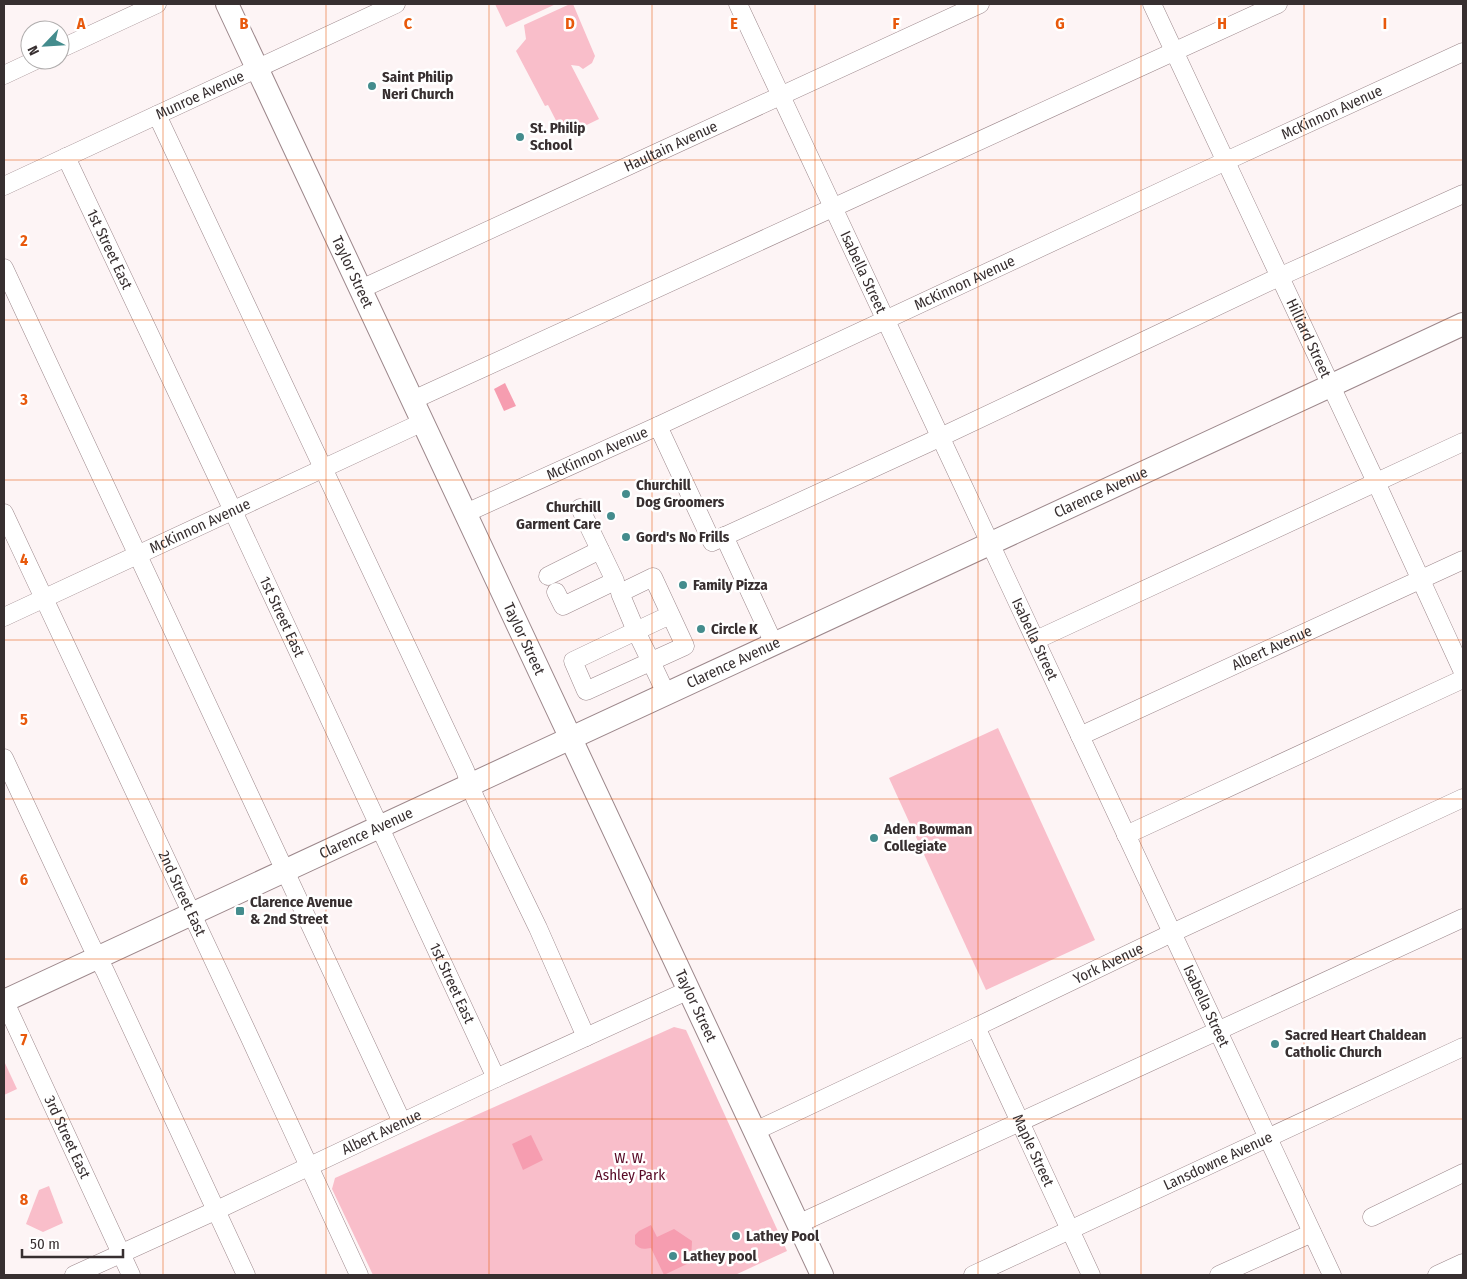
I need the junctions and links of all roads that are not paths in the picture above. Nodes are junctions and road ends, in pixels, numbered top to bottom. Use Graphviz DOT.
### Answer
graph roads {
  1 [pos="157,4"];
  2 [pos="227,4"];
  3 [pos="396,4"];
  4 [pos="738,4"];
  5 [pos="980,4"];
  6 [pos="1152,4"];
  7 [pos="1278,4"];
  8 [pos="70,44"];
  9 [pos="1175,52"];
  10 [pos="1463,52"];
  11 [pos="20,68"];
  12 [pos="258,68"];
  13 [pos="4,75"];
  14 [pos="781,95"];
  15 [pos="157,115"];
  16 [pos="66,157"];
  17 [pos="1226,161"];
  18 [pos="4,186"];
  19 [pos="1463,194"];
  20 [pos="833,209"];
  21 [pos="4,268"];
  22 [pos="1279,277"];
  23 [pos="361,289"];
  24 [pos="885,320"];
  25 [pos="1463,324"];
  26 [pos="1330,386"];
  27 [pos="413,400"];
  28 [pos="423,422"];
  29 [pos="658,426"];
  30 [pos="941,437"];
  31 [pos="1463,442"];
  32 [pos="323,468"];
  33 [pos="1376,482"];
  34 [pos="580,508"];
  35 [pos="232,510"];
  36 [pos="4,512"];
  37 [pos="466,513"];
  38 [pos="724,536"];
  39 [pos="990,543"];
  40 [pos="600,550"];
  41 [pos="137,554"];
  42 [pos="1463,560"];
  43 [pos="548,576"];
  44 [pos="1420,580"];
  45 [pos="617,587"];
  46 [pos="556,592"];
  47 [pos="44,599"];
  48 [pos="670,615"];
  49 [pos="4,617"];
  50 [pos="636,632"];
  51 [pos="1036,640"];
  52 [pos="774,644"];
  53 [pos="651,662"];
  54 [pos="1463,672"];
  55 [pos="1463,679"];
  56 [pos="666,694"];
  57 [pos="1080,736"];
  58 [pos="571,737"];
  59 [pos="4,758"];
  60 [pos="470,784"];
  61 [pos="1463,798"];
  62 [pos="380,826"];
  63 [pos="1126,835"];
  64 [pos="285,871"];
  65 [pos="192,914"];
  66 [pos="1463,918"];
  67 [pos="1172,933"];
  68 [pos="98,958"];
  69 [pos="689,990"];
  70 [pos="4,1001"];
  71 [pos="976,1027"];
  72 [pos="1218,1031"];
  73 [pos="586,1037"];
  74 [pos="1463,1047"];
  75 [pos="496,1078"];
  76 [pos="402,1122"];
  77 [pos="1020,1123"];
  78 [pos="755,1131"];
  79 [pos="1268,1138"];
  80 [pos="308,1167"];
  81 [pos="1463,1173"];
  82 [pos="217,1210"];
  83 [pos="1372,1217"];
  84 [pos="798,1224"];
  85 [pos="1070,1231"];
  86 [pos="1312,1233"];
  87 [pos="121,1254"];
  88 [pos="1463,1263"];
  89 [pos="74,1275"];
  90 [pos="131,1275"];
  91 [pos="246,1275"];
  92 [pos="359,1275"];
  93 [pos="822,1275"];
  94 [pos="973,1275"];
  95 [pos="1090,1275"];
  96 [pos="1219,1275"];
  97 [pos="1332,1275"];
  98 [pos="1437,1275"];
  1 -- 8 [label="street"];
  2 -- 12 [label="main road, Taylor Street"];
  3 -- 12 [label="street, Munroe Avenue"];
  4 -- 14 [label="street, Isabella Street"];
  5 -- 14 [label="street, Haultain Avenue"];
  6 -- 9 [label="street, Hilliard Street"];
  7 -- 9 [label="street"];
  9 -- 17 [label="street, Hilliard Street"];
  9 -- 20 [label="street"];
  10 -- 17 [label="street, McKinnon Avenue"];
  11 -- 13 [label="street"];
  12 -- 15 [label="street, Munroe Avenue"];
  12 -- 23 [label="main road, Taylor Street"];
  14 -- 20 [label="street, Isabella Street"];
  14 -- 23 [label="street, Haultain Avenue"];
  15 -- 16 [label="street, Munroe Avenue"];
  15 -- 32 [label="street"];
  16 -- 18 [label="street, Munroe Avenue"];
  16 -- 35 [label="street, 1st Street East"];
  17 -- 22 [label="street, Hilliard Street"];
  17 -- 24 [label="street, McKinnon Avenue"];
  19 -- 22 [label="street"];
  20 -- 24 [label="street, Isabella Street"];
  20 -- 27 [label="street"];
  21 -- 41 [label="street"];
  22 -- 26 [label="street, Hilliard Street"];
  22 -- 30 [label="street"];
  23 -- 27 [label="main road, Taylor Street"];
  24 -- 29 [label="street, McKinnon Avenue"];
  24 -- 30 [label="street, Isabella Street"];
  25 -- 26 [label="main road, Clarence Avenue"];
  26 -- 33 [label="street, Hilliard Street"];
  26 -- 39 [label="main road, Clarence Avenue"];
  27 -- 28 [label="main road, Taylor Street"];
  28 -- 32 [label="street, McKinnon Avenue"];
  28 -- 37 [label="main road, Taylor Street"];
  29 -- 37 [label="street, McKinnon Avenue"];
  29 -- 38 [label="street"];
  30 -- 38 [label="street"];
  30 -- 39 [label="street, Isabella Street"];
  31 -- 33 [label="street"];
  32 -- 35 [label="street, McKinnon Avenue"];
  32 -- 60 [label="street"];
  33 -- 44 [label="street, Hilliard Street"];
  33 -- 51 [label="street"];
  34 -- 40 [label="street"];
  35 -- 41 [label="street, McKinnon Avenue"];
  35 -- 62 [label="street, 1st Street East"];
  36 -- 47 [label="street, 2nd Street East"];
  37 -- 58 [label="main road, Taylor Street"];
  38 -- 52 [label="street"];
  39 -- 51 [label="street, Isabella Street"];
  39 -- 52 [label="main road, Clarence Avenue"];
  40 -- 43 [label="street"];
  40 -- 45 [label="street"];
  41 -- 47 [label="street, McKinnon Avenue"];
  41 -- 64 [label="street"];
  42 -- 44 [label="street, Albert Avenue"];
  44 -- 54 [label="street, Hilliard Street"];
  44 -- 57 [label="street, Albert Avenue"];
  45 -- 46 [label="street"];
  45 -- 48 [label="street"];
  45 -- 50 [label="street"];
  47 -- 49 [label="street, McKinnon Avenue"];
  47 -- 65 [label="street, 2nd Street East"];
  48 -- 50 [label="street"];
  48 -- 53 [label="street"];
  50 -- 53 [label="street"];
  50 -- 53 [label="street"];
  51 -- 57 [label="street, Isabella Street"];
  52 -- 56 [label="main road, Clarence Avenue"];
  53 -- 56 [label="street"];
  55 -- 63 [label="street"];
  56 -- 58 [label="main road, Clarence Avenue"];
  57 -- 63 [label="street, Isabella Street"];
  58 -- 60 [label="main road, Clarence Avenue"];
  58 -- 69 [label="main road, Taylor Street"];
  59 -- 68 [label="street"];
  60 -- 62 [label="main road, Clarence Avenue"];
  60 -- 73 [label="street"];
  61 -- 67 [label="street, York Avenue"];
  62 -- 64 [label="main road, Clarence Avenue"];
  62 -- 75 [label="street, 1st Street East"];
  63 -- 67 [label="street, Isabella Street"];
  64 -- 65 [label="main road, Clarence Avenue"];
  64 -- 76 [label="street"];
  65 -- 68 [label="main road, Clarence Avenue"];
  65 -- 80 [label="street, 2nd Street East"];
  66 -- 72 [label="street"];
  67 -- 71 [label="street, York Avenue"];
  67 -- 72 [label="street, Isabella Street"];
  68 -- 70 [label="main road, Clarence Avenue"];
  68 -- 82 [label="street"];
  69 -- 73 [label="street, Albert Avenue"];
  69 -- 78 [label="main road, Taylor Street"];
  70 -- 87 [label="street, 3rd Street East"];
  71 -- 77 [label="street, Maple Street"];
  71 -- 78 [label="street, York Avenue"];
  72 -- 77 [label="street"];
  72 -- 79 [label="street, Isabella Street"];
  73 -- 75 [label="street, Albert Avenue"];
  74 -- 79 [label="street, Lansdowne Avenue"];
  75 -- 76 [label="street, Albert Avenue"];
  76 -- 80 [label="street, Albert Avenue"];
  77 -- 84 [label="street"];
  77 -- 85 [label="street, Maple Street"];
  78 -- 84 [label="main road, Taylor Street"];
  79 -- 85 [label="street, Lansdowne Avenue"];
  79 -- 86 [label="street, Isabella Street"];
  80 -- 82 [label="street, Albert Avenue"];
  80 -- 92 [label="street, 2nd Street East"];
  81 -- 83 [label="street"];
  82 -- 87 [label="street, Albert Avenue"];
  82 -- 91 [label="street"];
  84 -- 93 [label="main road, Taylor Street"];
  85 -- 94 [label="street, Lansdowne Avenue"];
  85 -- 95 [label="street, Maple Street"];
  86 -- 96 [label="street"];
  86 -- 97 [label="street, Isabella Street"];
  87 -- 89 [label="street, Albert Avenue"];
  87 -- 90 [label="street, 3rd Street East"];
  88 -- 98 [label="street"];
}
